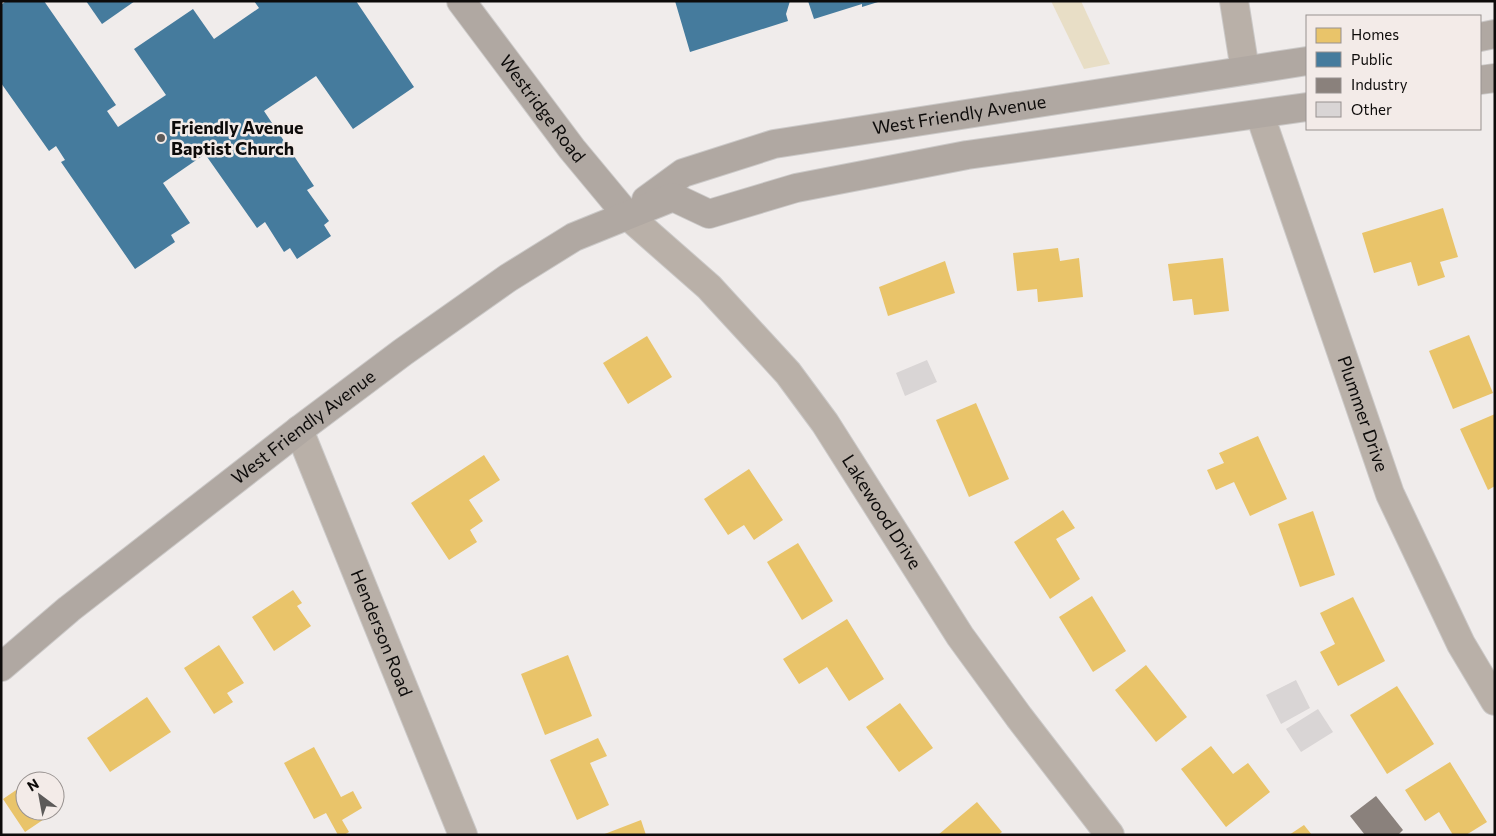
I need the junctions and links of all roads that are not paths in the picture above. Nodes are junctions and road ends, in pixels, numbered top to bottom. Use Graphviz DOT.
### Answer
graph roads {
  1 [pos="461,1"];
  2 [pos="1234,1"];
  3 [pos="1495,34"];
  4 [pos="1481,36"];
  5 [pos="1306,61"];
  6 [pos="1245,70"];
  7 [pos="1495,78"];
  8 [pos="1481,80"];
  9 [pos="1306,107"];
  10 [pos="1260,114"];
  11 [pos="626,214"];
  12 [pos="300,430"];
  13 [pos="1,667"];
  14 [pos="1495,701"];
  15 [pos="463,835"];
  16 [pos="1110,835"];
  1 -- 11 [label="main road, Westridge Road"];
  2 -- 6 [label="street"];
  3 -- 4 [label="main road"];
  5 -- 6 [label="main road, West Friendly Avenue"];
  6 -- 11 [label="main road, West Friendly Avenue"];
  7 -- 8 [label="main road"];
  9 -- 10 [label="main road, West Friendly Avenue"];
  10 -- 11 [label="main road, West Friendly Avenue"];
  10 -- 14 [label="street, Plummer Drive"];
  11 -- 12 [label="main road, West Friendly Avenue"];
  11 -- 16 [label="street, Lakewood Drive"];
  12 -- 13 [label="main road, West Friendly Avenue"];
  12 -- 15 [label="street, Henderson Road"];
}
